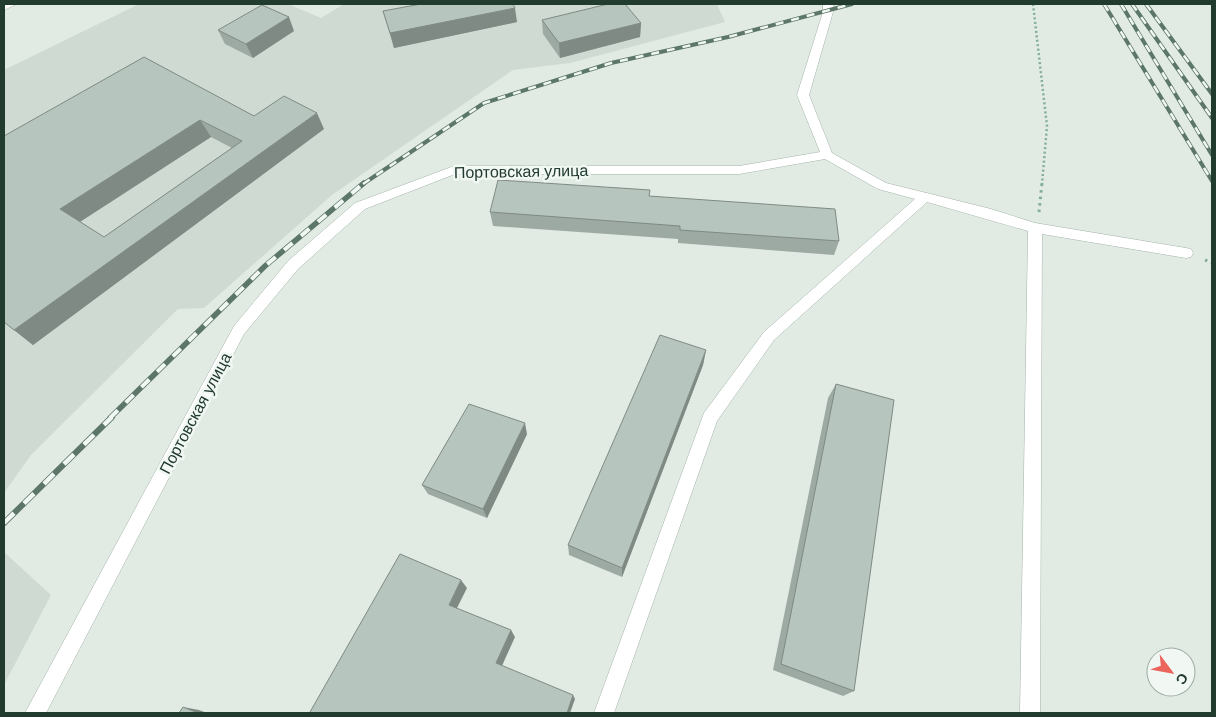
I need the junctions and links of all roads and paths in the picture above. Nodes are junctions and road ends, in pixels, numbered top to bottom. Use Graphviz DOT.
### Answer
graph roads {
  1 [pos="12,4"];
  2 [pos="828,4"];
  3 [pos="1033,4"];
  4 [pos="4,7"];
  5 [pos="827,155"];
  6 [pos="924,198"];
  7 [pos="1037,229"];
  8 [pos="1186,253"];
  9 [pos="35,713"];
  10 [pos="604,713"];
  11 [pos="1030,713"];
  1 -- 4 [label="street"];
  2 -- 5 [label="street"];
  3 -- 7 [label="path"];
  5 -- 6 [label="street"];
  5 -- 9 [label="street, Портовская улица"];
  6 -- 7 [label="street"];
  6 -- 10 [label="street"];
  7 -- 8 [label="street"];
  7 -- 11 [label="street"];
}
